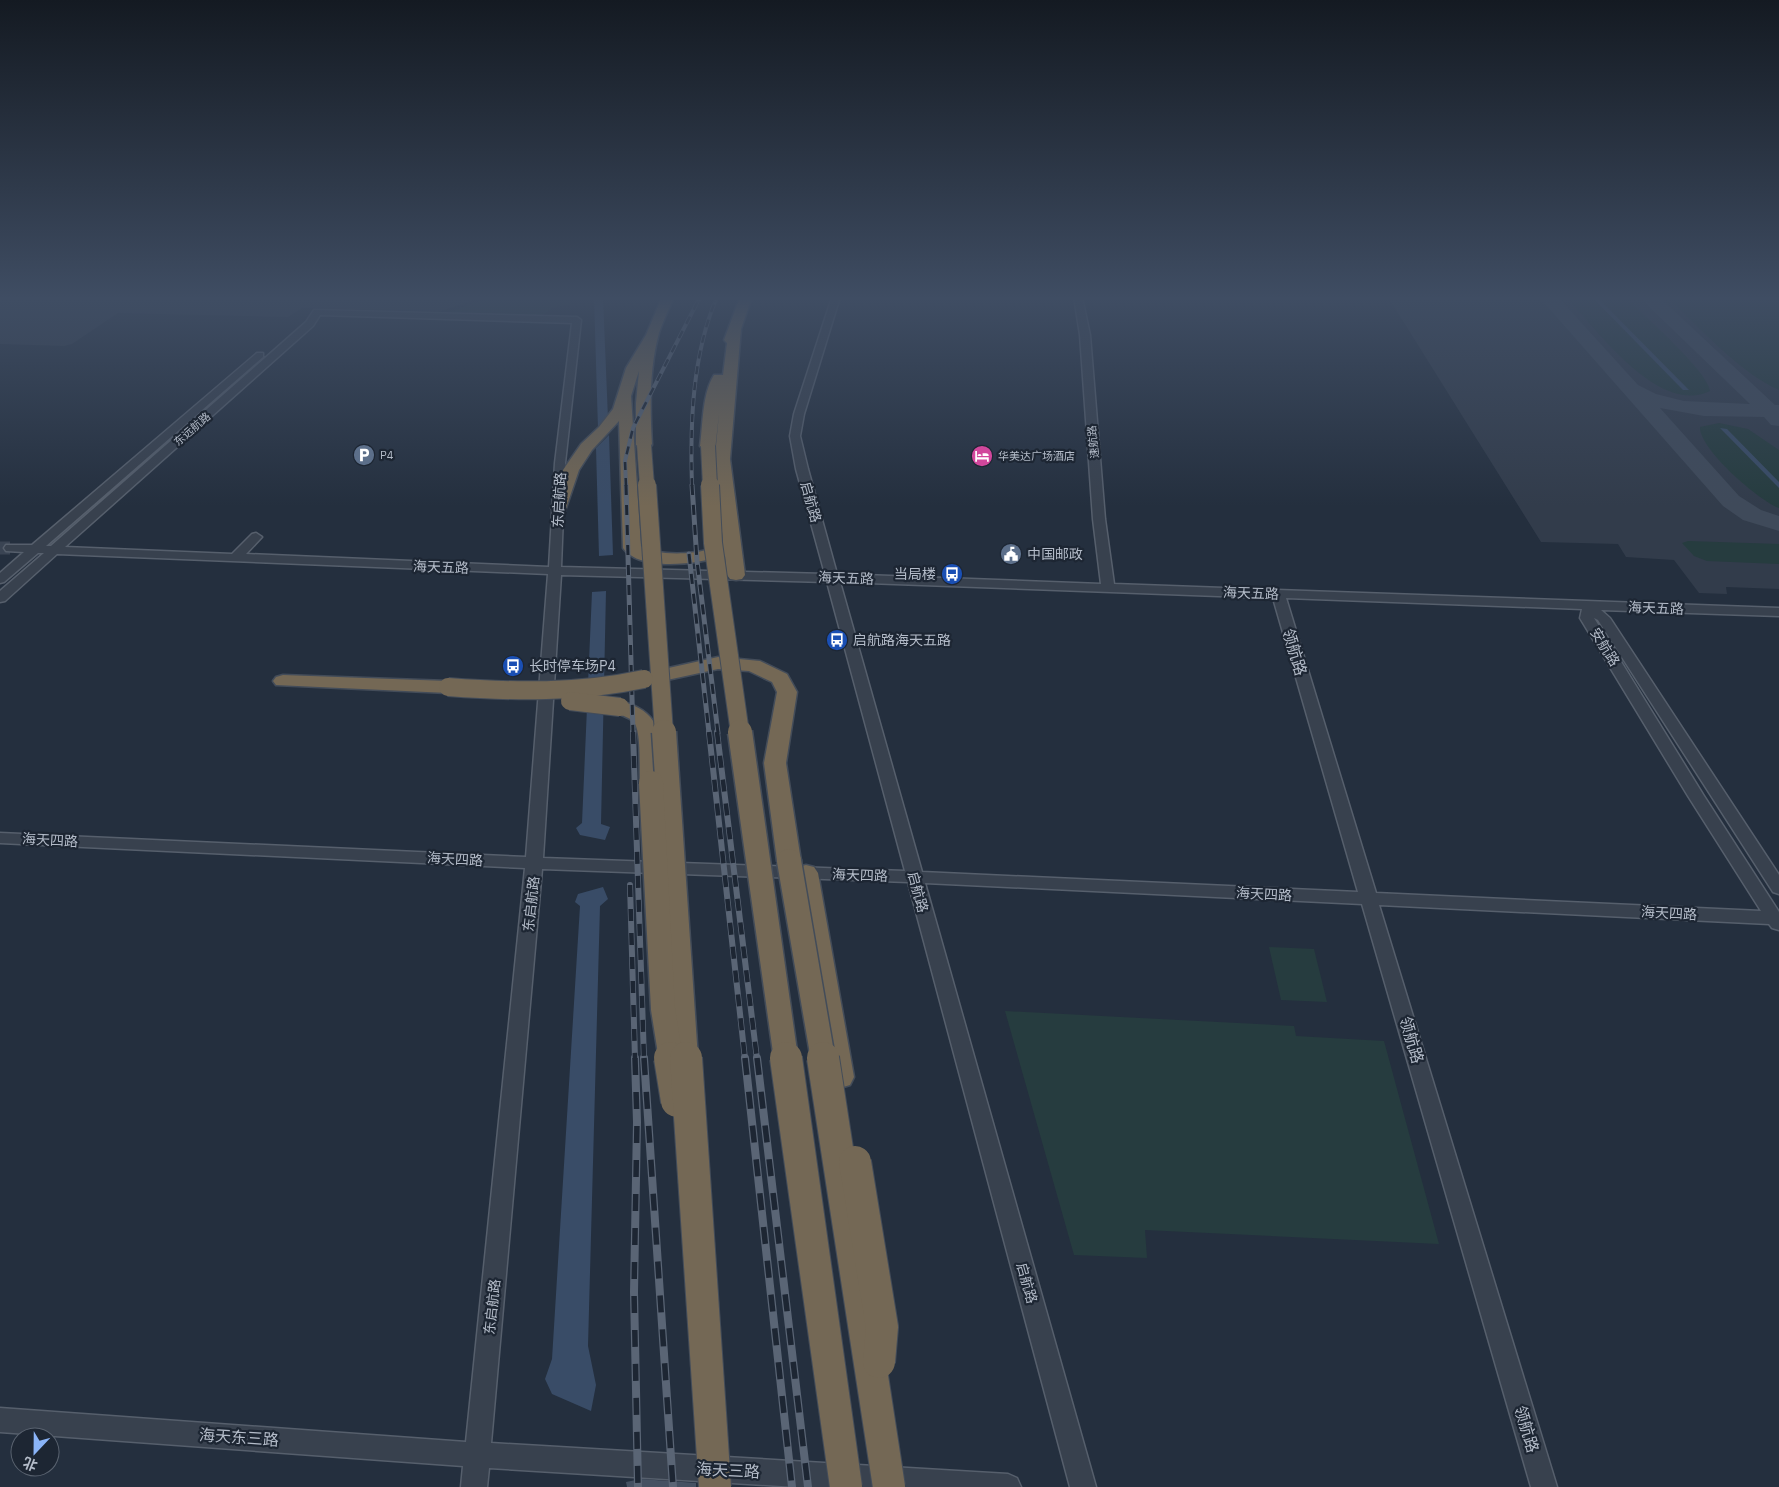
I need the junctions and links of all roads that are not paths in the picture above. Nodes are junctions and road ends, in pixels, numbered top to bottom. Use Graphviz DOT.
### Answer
graph roads {
  1 [pos="247,366"];
  2 [pos="262,366"];
  3 [pos="571,366"];
  4 [pos="634,366"];
  5 [pos="647,366"];
  6 [pos="723,366"];
  7 [pos="731,366"];
  8 [pos="814,366"];
  9 [pos="1087,366"];
  10 [pos="626,397"];
  11 [pos="559,508"];
  12 [pos="256,537"];
  13 [pos="732,541"];
  14 [pos="10,548"];
  15 [pos="33,550"];
  16 [pos="53,551"];
  17 [pos="235,558"];
  18 [pos="554,571"];
  19 [pos="736,576"];
  20 [pos="832,578"];
  21 [pos="0,579"];
  22 [pos="1108,587"];
  23 [pos="1278,594"];
  24 [pos="0,598"];
  25 [pos="1589,605"];
  26 [pos="1779,612"];
  27 [pos="286,686"];
  28 [pos="445,693"];
  29 [pos="0,838"];
  30 [pos="534,863"];
  31 [pos="797,867"];
  32 [pos="914,877"];
  33 [pos="1779,888"];
  34 [pos="1370,899"];
  35 [pos="1777,921"];
  36 [pos="693,1162"];
  37 [pos="875,1397"];
  38 [pos="0,1420"];
  39 [pos="478,1455"];
  40 [pos="474,1487"];
  41 [pos="715,1487"];
  42 [pos="846,1487"];
  43 [pos="889,1487"];
  44 [pos="1008,1487"];
  45 [pos="1083,1487"];
  46 [pos="1544,1487"];
  1 -- 15 [label="street, 东远航路"];
  2 -- 16 [label="street, 东远航路"];
  3 -- 11 [label="street, 东启航路"];
  4 -- 10 [label="highway"];
  5 -- 36 [label="highway, bridge"];
  6 -- 42 [label="highway, bridge"];
  7 -- 13 [label="highway"];
  8 -- 20 [label="street, 启航路"];
  9 -- 22 [label="street, 速航路"];
  10 -- 11 [label="highway"];
  10 -- 13 [label="highway"];
  11 -- 18 [label="street, 东启航路"];
  12 -- 17 [label="street"];
  13 -- 19 [label="highway"];
  14 -- 15 [label="street"];
  15 -- 16 [label="street, 海天五路"];
  15 -- 21 [label="street, 东远航路"];
  16 -- 17 [label="street, 海天五路"];
  16 -- 24 [label="street, 东远航路"];
  17 -- 18 [label="street, 海天五路"];
  18 -- 19 [label="street, 海天五路"];
  18 -- 30 [label="street, 东启航路"];
  19 -- 20 [label="street, 海天五路"];
  20 -- 22 [label="street, 海天五路"];
  20 -- 32 [label="street, 启航路"];
  22 -- 23 [label="street, 海天五路"];
  23 -- 25 [label="street, 海天五路"];
  23 -- 34 [label="street, 领航路"];
  25 -- 26 [label="street, 海天五路"];
  25 -- 33 [label="street, 安航路"];
  25 -- 35 [label="street, 安航路"];
  27 -- 28 [label="highway"];
  28 -- 31 [label="highway, bridge"];
  28 -- 36 [label="highway, bridge"];
  29 -- 30 [label="street, 海天四路"];
  30 -- 31 [label="street, 海天四路"];
  30 -- 39 [label="street, 东启航路"];
  31 -- 32 [label="street, 海天四路"];
  31 -- 37 [label="highway, bridge"];
  31 -- 37 [label="highway, bridge"];
  32 -- 34 [label="street, 海天四路"];
  32 -- 45 [label="street, 启航路"];
  34 -- 35 [label="street, 海天四路"];
  34 -- 46 [label="street, 领航路"];
  36 -- 41 [label="highway, bridge"];
  37 -- 43 [label="highway, bridge"];
  38 -- 39 [label="street, 海天东三路"];
  39 -- 40 [label="street, 东启航路"];
  39 -- 44 [label="street, 海天三路"];
}
